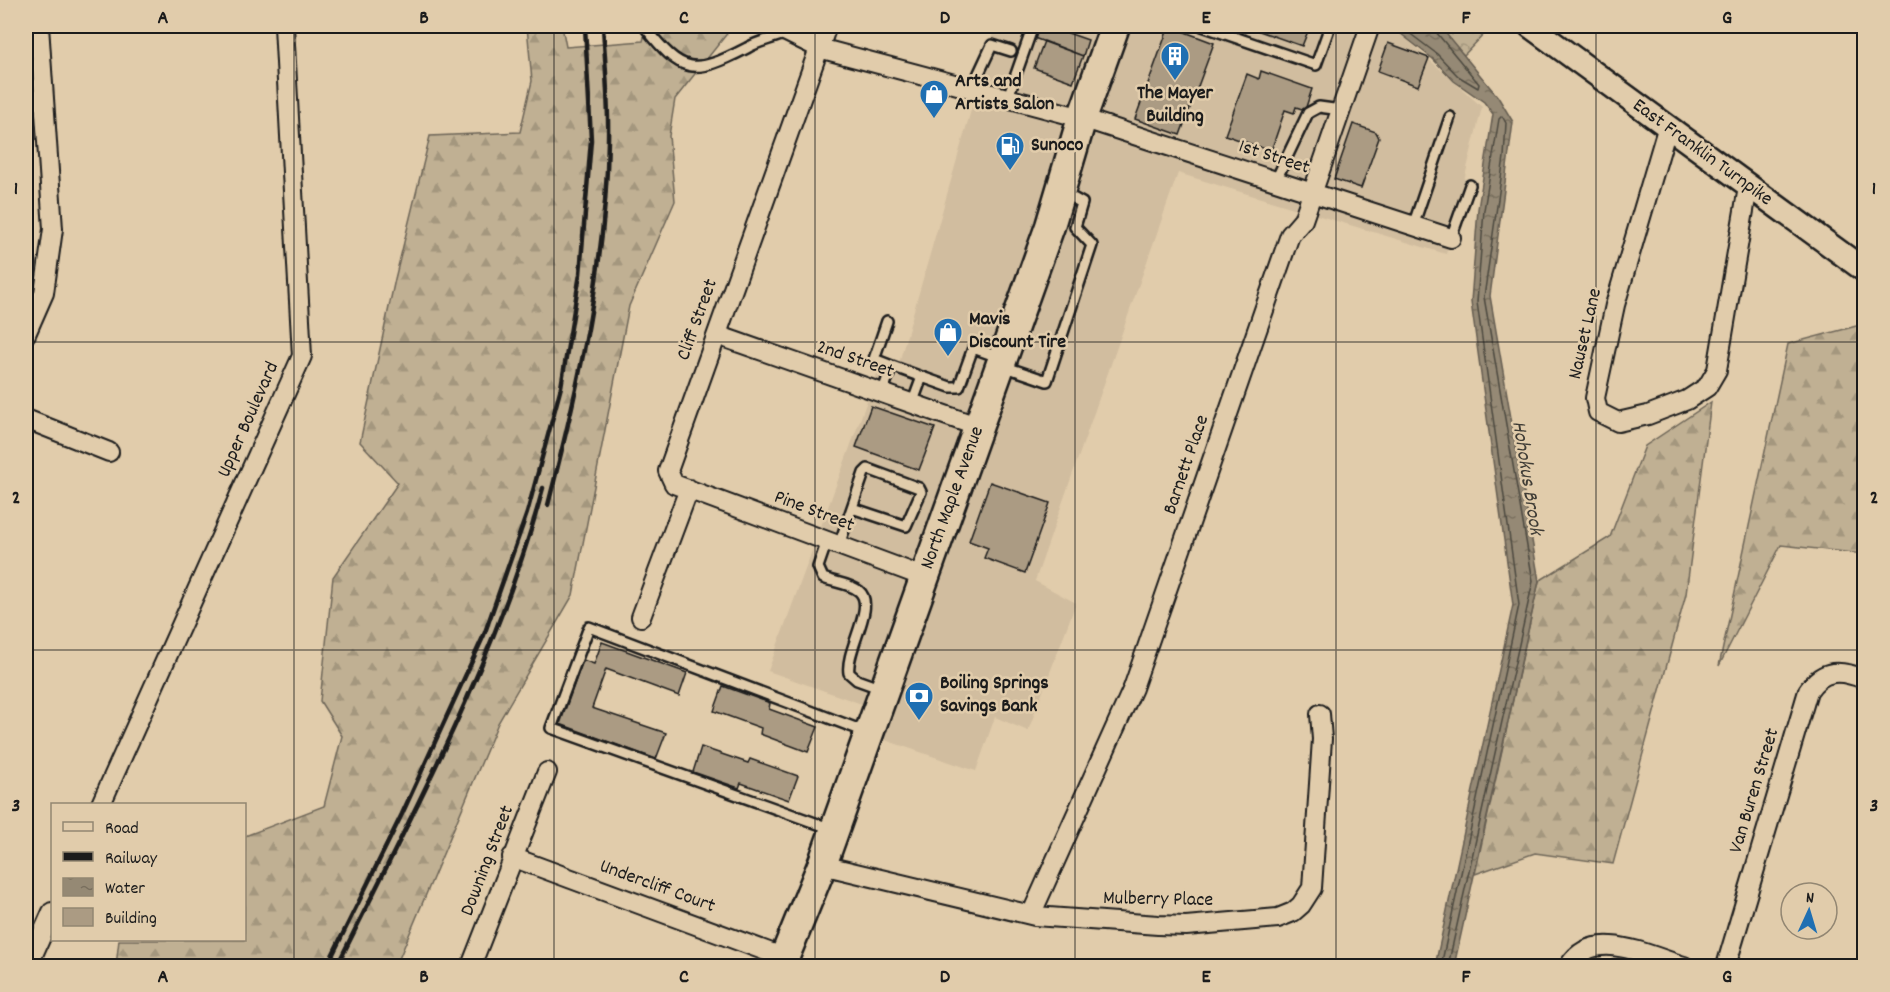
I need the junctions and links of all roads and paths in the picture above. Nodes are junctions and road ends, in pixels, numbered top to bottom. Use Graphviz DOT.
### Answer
graph roads {
  1 [pos="39,26"];
  2 [pos="284,26"];
  3 [pos="827,26"];
  4 [pos="1115,26"];
  5 [pos="1202,26"];
  6 [pos="1330,26"];
  7 [pos="1370,26"];
  8 [pos="645,27"];
  9 [pos="780,29"];
  10 [pos="1032,29"];
  11 [pos="1542,30"];
  12 [pos="819,48"];
  13 [pos="1011,51"];
  14 [pos="972,88"];
  15 [pos="1008,97"];
  16 [pos="1341,110"];
  17 [pos="1450,117"];
  18 [pos="1082,118"];
  19 [pos="1667,129"];
  20 [pos="1275,182"];
  21 [pos="1470,185"];
  22 [pos="1748,187"];
  23 [pos="1060,191"];
  24 [pos="1312,195"];
  25 [pos="1413,226"];
  26 [pos="1451,238"];
  27 [pos="1862,268"];
  28 [pos="887,321"];
  29 [pos="26,334"];
  30 [pos="717,335"];
  31 [pos="1002,362"];
  32 [pos="892,366"];
  33 [pos="922,377"];
  34 [pos="882,393"];
  35 [pos="912,404"];
  36 [pos="26,419"];
  37 [pos="979,427"];
  38 [pos="109,452"];
  39 [pos="689,489"];
  40 [pos="852,508"];
  41 [pos="833,543"];
  42 [pos="924,577"];
  43 [pos="641,617"];
  44 [pos="1864,679"];
  45 [pos="884,690"];
  46 [pos="1320,714"];
  47 [pos="869,732"];
  48 [pos="547,772"];
  49 [pos="101,803"];
  50 [pos="835,830"];
  51 [pos="512,857"];
  52 [pos="822,865"];
  53 [pos="51,914"];
  54 [pos="1031,915"];
  55 [pos="783,962"];
  56 [pos="28,966"];
  57 [pos="471,966"];
  58 [pos="1569,966"];
  59 [pos="1684,966"];
  60 [pos="1726,966"];
  1 -- 29 [label="street"];
  2 -- 49 [label="street, Upper Boulevard"];
  3 -- 12 [label="street, Cliff Street"];
  4 -- 18 [label="main road, North Maple Avenue"];
  5 -- 6 [label="lane"];
  7 -- 16 [label="street, Barnett Place"];
  8 -- 9 [label="lane"];
  9 -- 12 [label="street, 1st Street"];
  10 -- 15 [label="lane"];
  11 -- 19 [label="street, East Franklin Turnpike"];
  12 -- 14 [label="street, 1st Street"];
  12 -- 30 [label="street, Cliff Street"];
  13 -- 14 [label="lane"];
  14 -- 15 [label="street, 1st Street"];
  15 -- 18 [label="street, 1st Street"];
  16 -- 20 [label="lane"];
  16 -- 24 [label="street, Barnett Place"];
  17 -- 25 [label="lane"];
  18 -- 20 [label="street, 1st Street"];
  18 -- 23 [label="main road, North Maple Avenue"];
  19 -- 22 [label="street, East Franklin Turnpike"];
  19 -- 22 [label="street, Nauset Lane"];
  20 -- 24 [label="street, 1st Street"];
  21 -- 26 [label="lane"];
  22 -- 27 [label="street, East Franklin Turnpike"];
  23 -- 31 [label="main road, North Maple Avenue"];
  23 -- 31 [label="lane"];
  24 -- 25 [label="street, 1st Street"];
  24 -- 54 [label="street, Barnett Place"];
  25 -- 26 [label="street, 1st Street"];
  28 -- 32 [label="lane"];
  30 -- 34 [label="street, 2nd Street"];
  30 -- 39 [label="street, Cliff Street"];
  31 -- 33 [label="lane"];
  31 -- 37 [label="main road, North Maple Avenue"];
  32 -- 33 [label="lane"];
  32 -- 34 [label="lane"];
  33 -- 35 [label="lane"];
  34 -- 35 [label="street, 2nd Street"];
  35 -- 37 [label="street, 2nd Street"];
  36 -- 38 [label="street"];
  37 -- 42 [label="main road, North Maple Avenue"];
  39 -- 41 [label="street, Pine Street"];
  39 -- 43 [label="street"];
  40 -- 40 [label="lane"];
  40 -- 41 [label="lane"];
  41 -- 42 [label="street, Pine Street"];
  41 -- 45 [label="lane"];
  42 -- 45 [label="main road, North Maple Avenue"];
  44 -- 60 [label="street, Van Buren Street"];
  45 -- 47 [label="main road, North Maple Avenue"];
  46 -- 54 [label="street, Mulberry Place"];
  47 -- 50 [label="main road, North Maple Avenue"];
  47 -- 50 [label="lane"];
  48 -- 51 [label="street, Downing Street"];
  50 -- 52 [label="main road, North Maple Avenue"];
  51 -- 55 [label="street, Undercliff Court"];
  51 -- 57 [label="street, Downing Street"];
  52 -- 54 [label="street, Mulberry Place"];
  52 -- 55 [label="main road, North Maple Avenue"];
  53 -- 56 [label="street"];
  58 -- 59 [label="street"];
}
